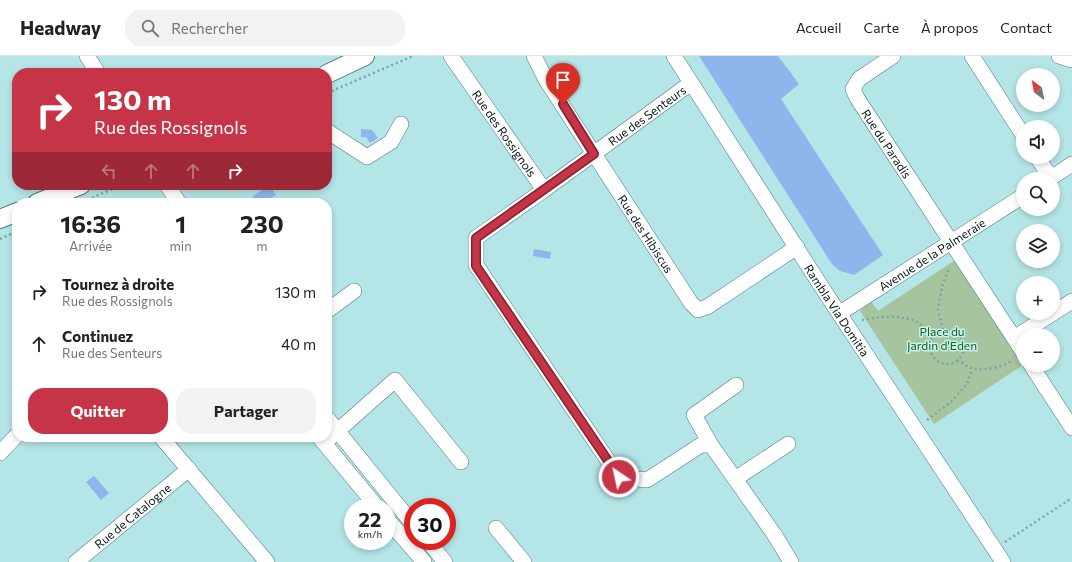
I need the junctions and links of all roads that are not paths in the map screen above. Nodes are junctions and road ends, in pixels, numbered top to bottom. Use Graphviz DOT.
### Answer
graph roads {
  1 [pos="87,56"];
  2 [pos="365,56"];
  3 [pos="451,56"];
  4 [pos="534,56"];
  5 [pos="674,56"];
  6 [pos="893,56"];
  7 [pos="972,56"];
  8 [pos="1059,56"];
  9 [pos="1072,60"];
  10 [pos="95,68"];
  11 [pos="332,72"];
  12 [pos="691,83"];
  13 [pos="401,124"];
  14 [pos="1016,124"];
  15 [pos="332,134"];
  16 [pos="594,154"];
  17 [pos="1072,164"];
  18 [pos="1060,172"];
  19 [pos="544,190"];
  20 [pos="84,192"];
  21 [pos="58,198"];
  22 [pos="1016,200"];
  23 [pos="12,214"];
  24 [pos="0,219"];
  25 [pos="945,245"];
  26 [pos="797,248"];
  27 [pos="354,291"];
  28 [pos="1072,301"];
  29 [pos="332,307"];
  30 [pos="840,313"];
  31 [pos="1014,338"];
  32 [pos="1016,344"];
  33 [pos="1036,372"];
  34 [pos="736,385"];
  35 [pos="332,425"];
  36 [pos="1072,428"];
  37 [pos="337,432"];
  38 [pos="332,434"];
  39 [pos="12,440"];
  40 [pos="165,442"];
  41 [pos="323,442"];
  42 [pos="788,444"];
  43 [pos="711,445"];
  44 [pos="0,453"];
  45 [pos="460,462"];
  46 [pos="189,469"];
  47 [pos="735,480"];
  48 [pos="369,498"];
  49 [pos="404,513"];
  50 [pos="496,528"];
  51 [pos="396,529"];
  52 [pos="435,550"];
  53 [pos="93,557"];
  54 [pos="76,562"];
  55 [pos="267,562"];
  56 [pos="424,562"];
  57 [pos="445,562"];
  58 [pos="524,562"];
  59 [pos="791,562"];
  60 [pos="1003,562"];
  1 -- 10 [label="street"];
  2 -- 11 [label="street"];
  3 -- 19 [label="street, Rue des Rossignols"];
  4 -- 16 [label="street, Rue des Hibiscus"];
  5 -- 12 [label="street, Rambla Via Domitia"];
  6 -- 25 [label="street, Rue du Paradis"];
  7 -- 14 [label="street"];
  8 -- 9 [label="street"];
  12 -- 16 [label="street, Rue des Senteurs"];
  12 -- 26 [label="street, Rambla Via Domitia"];
  13 -- 15 [label="street"];
  16 -- 19 [label="street, Rue des Senteurs"];
  16 -- 26 [label="street, Rue des Hibiscus"];
  17 -- 18 [label="street"];
  19 -- 43 [label="street"];
  20 -- 21 [label="street"];
  22 -- 25 [label="street, Avenue de la Palmeraie"];
  23 -- 24 [label="street"];
  25 -- 30 [label="street, Avenue de la Palmeraie"];
  25 -- 31 [label="street"];
  26 -- 30 [label="street, Rambla Via Domitia"];
  27 -- 29 [label="street"];
  28 -- 31 [label="street"];
  30 -- 60 [label="street, Rambla Via Domitia"];
  31 -- 32 [label="street"];
  33 -- 36 [label="street"];
  34 -- 43 [label="street"];
  35 -- 37 [label="street"];
  37 -- 38 [label="street"];
  37 -- 45 [label="street"];
  37 -- 49 [label="street"];
  39 -- 44 [label="street"];
  40 -- 46 [label="street"];
  41 -- 48 [label="street"];
  42 -- 47 [label="street"];
  43 -- 47 [label="street"];
  46 -- 53 [label="street, Rue de Catalogne"];
  46 -- 55 [label="street"];
  47 -- 59 [label="street"];
  50 -- 58 [label="street"];
  51 -- 56 [label="street"];
  52 -- 57 [label="street"];
  53 -- 54 [label="street, Rue de Catalogne"];
}
